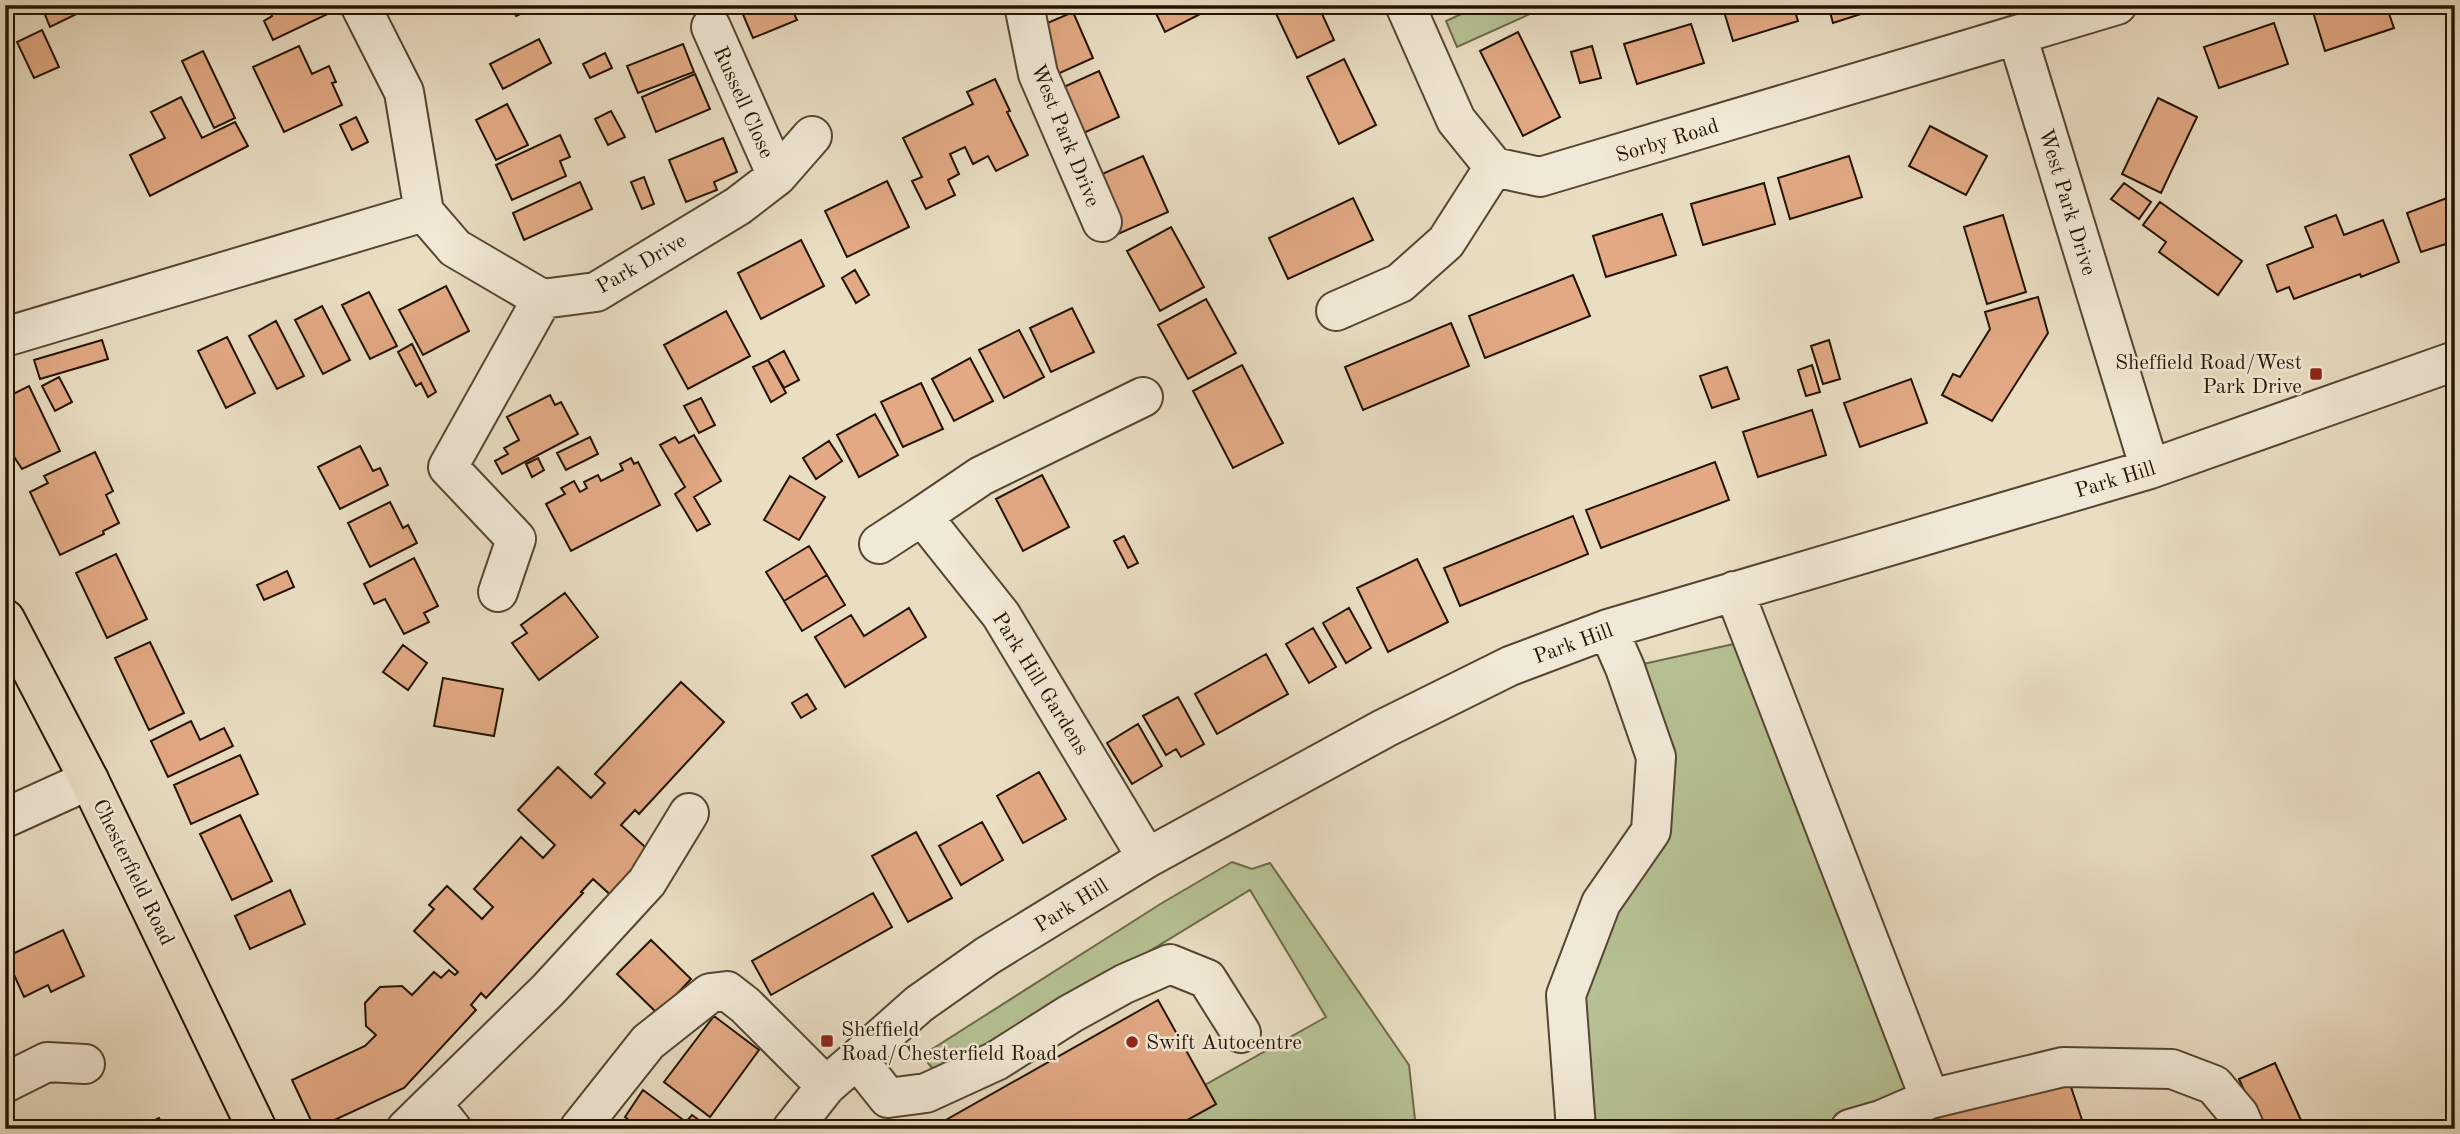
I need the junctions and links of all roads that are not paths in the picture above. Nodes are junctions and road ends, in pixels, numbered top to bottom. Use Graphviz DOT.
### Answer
graph roads {
  1 [pos="360,5"];
  2 [pos="1024,5"];
  3 [pos="1405,5"];
  4 [pos="2117,5"];
  5 [pos="711,27"];
  6 [pos="2017,35"];
  7 [pos="812,136"];
  8 [pos="1494,167"];
  9 [pos="777,176"];
  10 [pos="424,212"];
  11 [pos="1102,222"];
  12 [pos="542,299"];
  13 [pos="1336,311"];
  14 [pos="5,337"];
  15 [pos="2455,361"];
  16 [pos="1143,397"];
  17 [pos="2150,469"];
  18 [pos="922,516"];
  19 [pos="879,544"];
  20 [pos="1734,591"];
  21 [pos="498,592"];
  22 [pos="5,619"];
  23 [pos="1608,629"];
  24 [pos="89,780"];
  25 [pos="689,813"];
  26 [pos="5,818"];
  27 [pos="1147,858"];
  28 [pos="1241,1033"];
  29 [pos="857,1059"];
  30 [pos="85,1063"];
  31 [pos="5,1083"];
  32 [pos="826,1086"];
  33 [pos="1930,1099"];
  34 [pos="887,1113"];
  35 [pos="430,1120"];
  36 [pos="257,1129"];
  37 [pos="579,1129"];
  38 [pos="792,1129"];
  39 [pos="1576,1129"];
  40 [pos="1850,1129"];
  41 [pos="2245,1129"];
  1 -- 10 [label="street"];
  2 -- 11 [label="street, West Park Drive"];
  3 -- 8 [label="street"];
  4 -- 6 [label="street"];
  5 -- 9 [label="street, Russell Close"];
  6 -- 8 [label="street, Sorby Road"];
  6 -- 17 [label="street, West Park Drive"];
  7 -- 9 [label="street, Park Drive"];
  8 -- 13 [label="street"];
  9 -- 12 [label="street, Park Drive"];
  10 -- 12 [label="street"];
  10 -- 14 [label="street"];
  12 -- 21 [label="street"];
  15 -- 17 [label="street, Park Hill"];
  16 -- 18 [label="street"];
  17 -- 20 [label="street, Park Hill"];
  18 -- 19 [label="street"];
  18 -- 27 [label="street, Park Hill Gardens"];
  20 -- 23 [label="street, Park Hill"];
  20 -- 33 [label="street"];
  22 -- 24 [label="main road, Chesterfield Road"];
  23 -- 27 [label="street, Park Hill"];
  23 -- 39 [label="street"];
  24 -- 26 [label="street"];
  24 -- 36 [label="main road, Chesterfield Road"];
  25 -- 35 [label="street"];
  27 -- 29 [label="street, Park Hill"];
  28 -- 34 [label="street"];
  29 -- 32 [label="street, Park Hill"];
  29 -- 34 [label="street"];
  30 -- 31 [label="street"];
  32 -- 37 [label="street"];
  32 -- 38 [label="street, Park Hill"];
  33 -- 40 [label="street"];
  33 -- 41 [label="street"];
}
